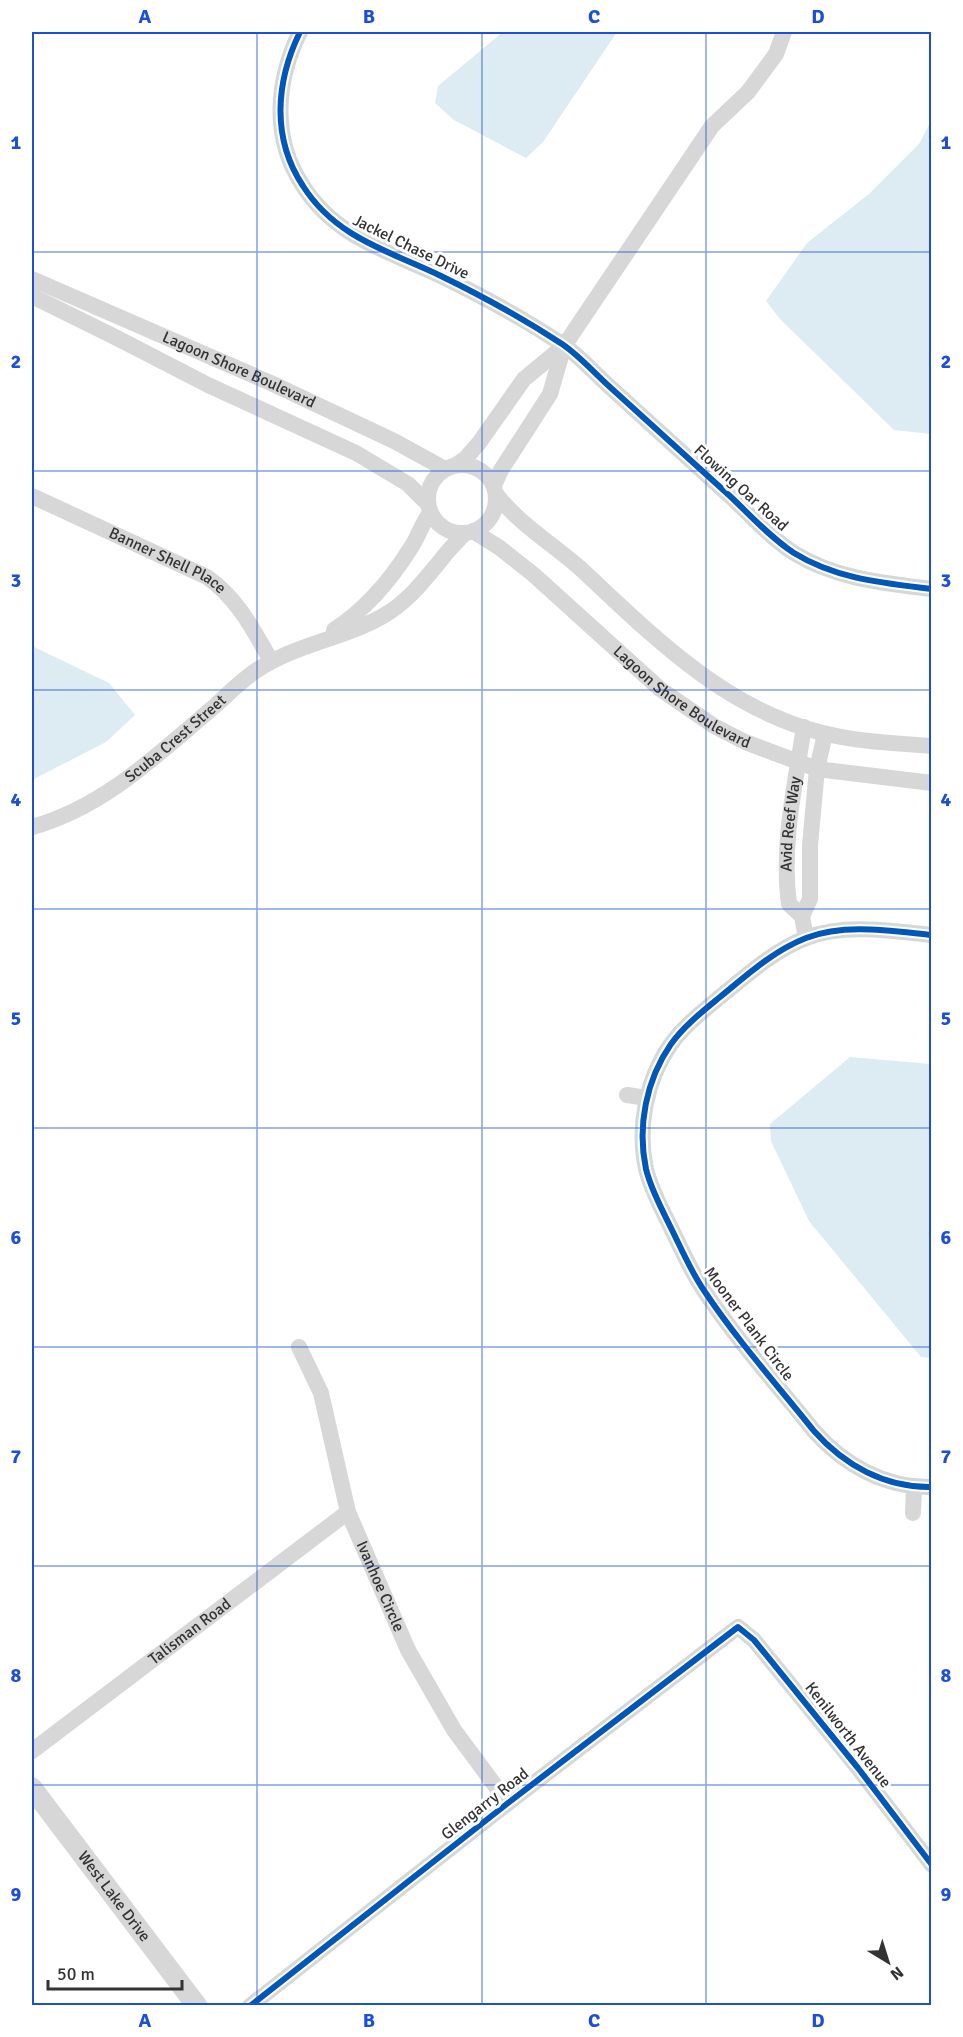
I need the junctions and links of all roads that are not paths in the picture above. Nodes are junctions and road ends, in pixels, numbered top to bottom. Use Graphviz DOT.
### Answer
graph roads {
  1 [pos="300,32"];
  2 [pos="784,32"];
  3 [pos="32,279"];
  4 [pos="32,296"];
  5 [pos="564,346"];
  6 [pos="451,467"];
  7 [pos="495,490"];
  8 [pos="32,496"];
  9 [pos="429,508"];
  10 [pos="469,532"];
  11 [pos="932,589"];
  12 [pos="313,643"];
  13 [pos="271,661"];
  14 [pos="804,727"];
  15 [pos="825,734"];
  16 [pos="932,746"];
  17 [pos="798,764"];
  18 [pos="817,770"];
  19 [pos="932,783"];
  20 [pos="32,827"];
  21 [pos="802,916"];
  22 [pos="932,935"];
  23 [pos="806,938"];
  24 [pos="627,1095"];
  25 [pos="647,1098"];
  26 [pos="299,1347"];
  27 [pos="914,1486"];
  28 [pos="932,1487"];
  29 [pos="348,1512"];
  30 [pos="912,1513"];
  31 [pos="738,1627"];
  32 [pos="32,1751"];
  33 [pos="32,1788"];
  34 [pos="508,1803"];
  35 [pos="932,1865"];
  36 [pos="197,2006"];
  37 [pos="250,2006"];
  1 -- 5 [label="street, Jackel Chase Drive"];
  2 -- 5 [label="street"];
  3 -- 6 [label="street, Lagoon Shore Boulevard"];
  4 -- 9 [label="street, Lagoon Shore Boulevard"];
  5 -- 6 [label="street"];
  5 -- 7 [label="street"];
  5 -- 11 [label="street, Flowing Oar Road"];
  6 -- 7 [label="street"];
  6 -- 9 [label="street"];
  7 -- 10 [label="street"];
  7 -- 14 [label="street, Lagoon Shore Boulevard"];
  8 -- 13 [label="street, Banner Shell Place"];
  9 -- 10 [label="street"];
  9 -- 12 [label="street, Scuba Crest Street"];
  10 -- 12 [label="street, Scuba Crest Street"];
  10 -- 17 [label="street, Lagoon Shore Boulevard"];
  12 -- 13 [label="street, Scuba Crest Street"];
  13 -- 20 [label="street, Scuba Crest Street"];
  14 -- 15 [label="street, Lagoon Shore Boulevard"];
  14 -- 17 [label="street, Avid Reef Way"];
  15 -- 16 [label="street, Lagoon Shore Boulevard"];
  15 -- 18 [label="street, Avid Reef Way"];
  17 -- 18 [label="street, Lagoon Shore Boulevard"];
  17 -- 21 [label="street, Avid Reef Way"];
  18 -- 19 [label="street, Lagoon Shore Boulevard"];
  18 -- 21 [label="street, Avid Reef Way"];
  21 -- 23 [label="street, Avid Reef Way"];
  22 -- 23 [label="street, Mooner Plank Circle"];
  23 -- 25 [label="street, Mooner Plank Circle"];
  24 -- 25 [label="street"];
  25 -- 27 [label="street, Mooner Plank Circle"];
  26 -- 29 [label="street, Ivanhoe Circle"];
  27 -- 28 [label="street, Mooner Plank Circle"];
  27 -- 30 [label="street"];
  29 -- 32 [label="street, Talisman Road"];
  29 -- 34 [label="street, Ivanhoe Circle"];
  31 -- 34 [label="street, Glengarry Road"];
  31 -- 35 [label="street, Kenilworth Avenue"];
  33 -- 36 [label="street, West Lake Drive"];
  34 -- 37 [label="street, Glengarry Road"];
}
